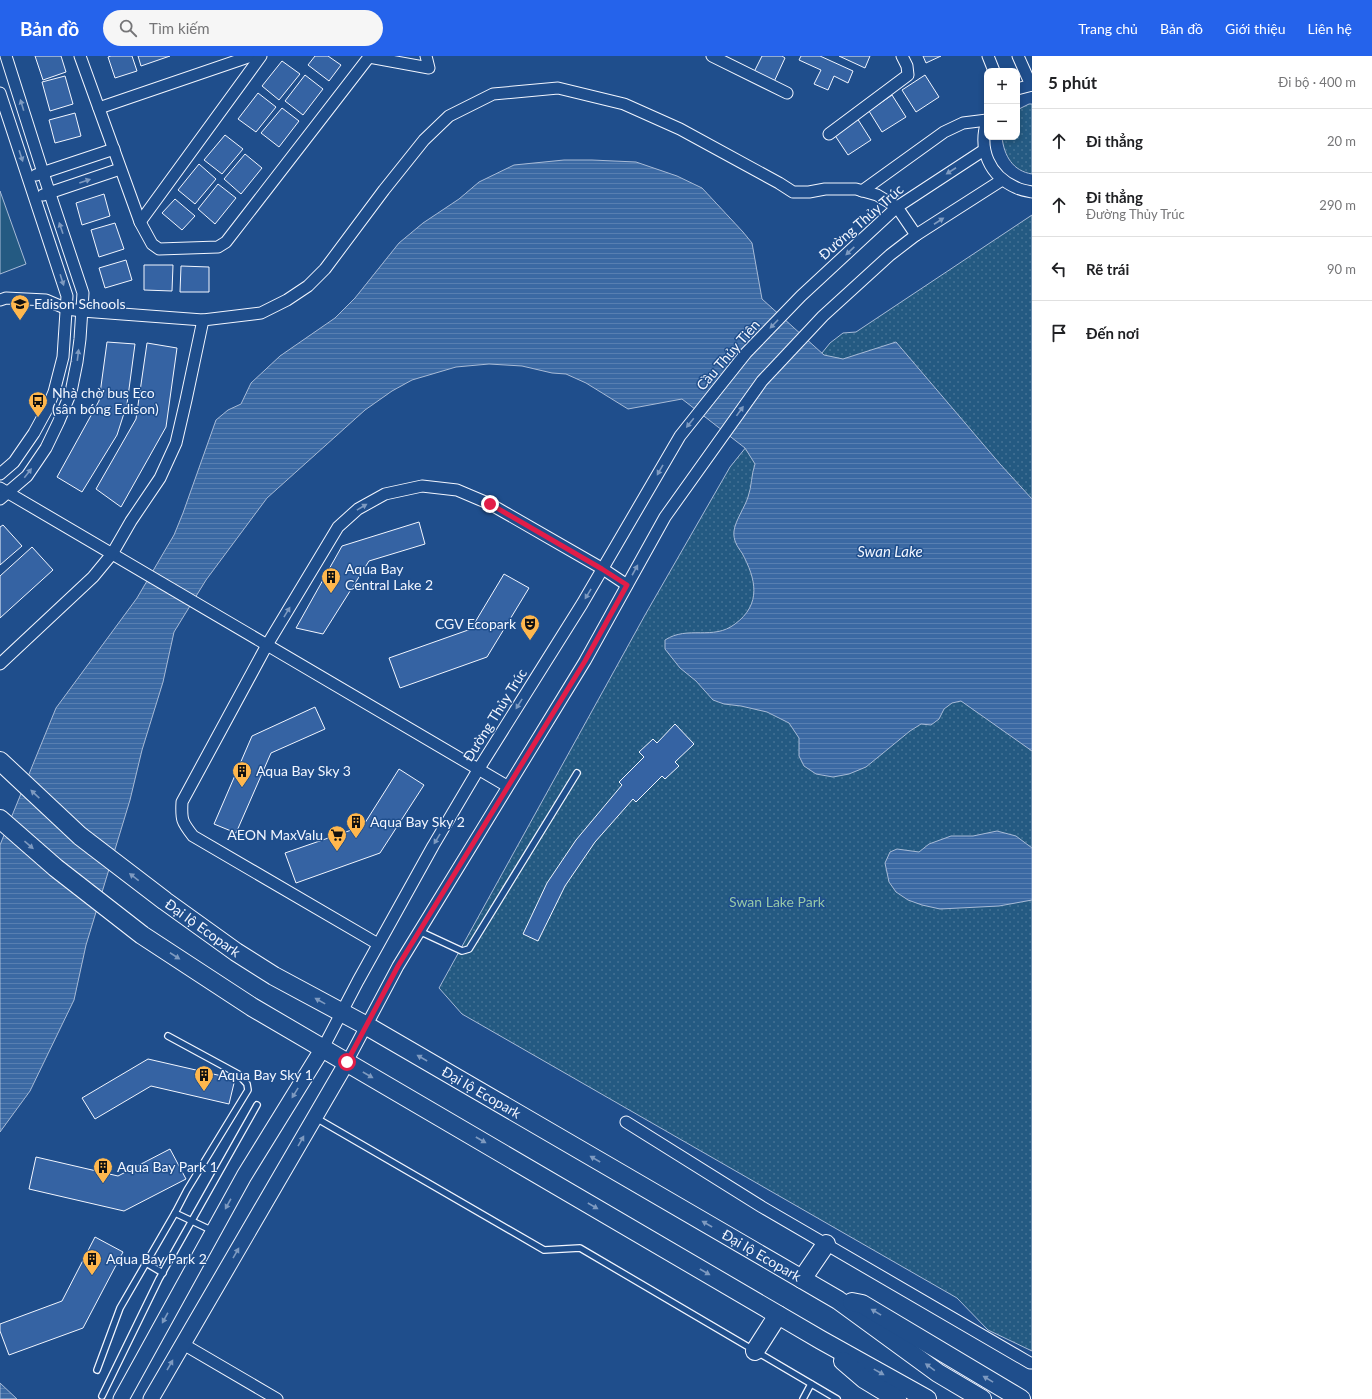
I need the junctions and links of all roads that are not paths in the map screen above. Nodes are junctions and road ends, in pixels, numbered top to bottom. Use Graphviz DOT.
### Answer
graph roads {
  1 [pos="6,56"];
  2 [pos="80,56"];
  3 [pos="251,56"];
  4 [pos="261,56"];
  5 [pos="426,56"];
  6 [pos="712,56"];
  7 [pos="902,56"];
  8 [pos="988,56"];
  9 [pos="1018,56"];
  10 [pos="369,57"];
  11 [pos="993,68"];
  12 [pos="1032,85"];
  13 [pos="1020,88"];
  14 [pos="0,93"];
  15 [pos="787,93"];
  16 [pos="99,108"];
  17 [pos="984,120"];
  18 [pos="829,134"];
  19 [pos="984,140"];
  20 [pos="114,149"];
  21 [pos="984,150"];
  22 [pos="120,168"];
  23 [pos="43,172"];
  24 [pos="28,177"];
  25 [pos="1002,180"];
  26 [pos="862,190"];
  27 [pos="1032,192"];
  28 [pos="49,193"];
  29 [pos="35,198"];
  30 [pos="897,207"];
  31 [pos="140,222"];
  32 [pos="916,235"];
  33 [pos="801,296"];
  34 [pos="0,300"];
  35 [pos="67,309"];
  36 [pos="82,311"];
  37 [pos="203,320"];
  38 [pos="680,436"];
  39 [pos="0,474"];
  40 [pos="3,493"];
  41 [pos="112,554"];
  42 [pos="602,569"];
  43 [pos="627,585"];
  44 [pos="267,645"];
  45 [pos="0,664"];
  46 [pos="0,762"];
  47 [pos="478,770"];
  48 [pos="577,773"];
  49 [pos="508,786"];
  50 [pos="0,819"];
  51 [pos="419,931"];
  52 [pos="378,944"];
  53 [pos="341,1013"];
  54 [pos="367,1026"];
  55 [pos="168,1036"];
  56 [pos="323,1048"];
  57 [pos="347,1062"];
  58 [pos="257,1105"];
  59 [pos="315,1117"];
  60 [pos="626,1122"];
  61 [pos="175,1213"];
  62 [pos="192,1221"];
  63 [pos="213,1231"];
  64 [pos="826,1244"];
  65 [pos="146,1263"];
  66 [pos="163,1273"];
  67 [pos="802,1279"];
  68 [pos="838,1300"];
  69 [pos="778,1315"];
  70 [pos="820,1340"];
  71 [pos="183,1344"];
  72 [pos="755,1351"];
  73 [pos="1032,1363"];
  74 [pos="97,1370"];
  75 [pos="811,1384"];
  76 [pos="102,1396"];
  77 [pos="121,1399"];
  78 [pos="151,1399"];
  79 [pos="277,1399"];
  80 [pos="803,1399"];
  81 [pos="837,1399"];
  82 [pos="897,1399"];
  83 [pos="927,1399"];
  84 [pos="982,1399"];
  85 [pos="1022,1399"];
  23 -- 1 [label="street, one-way"];
  2 -- 16 [label="street"];
  3 -- 16 [label="street"];
  4 -- 31 [label="street"];
  5 -- 10 [label="street"];
  6 -- 15 [label="street"];
  7 -- 18 [label="street"];
  8 -- 11 [label="street"];
  9 -- 12 [label="street"];
  10 -- 31 [label="street"];
  12 -- 13 [label="street"];
  14 -- 24 [label="street, one-way"];
  16 -- 20 [label="street"];
  17 -- 26 [label="street"];
  19 -- 21 [label="street"];
  20 -- 22 [label="street"];
  20 -- 23 [label="street"];
  21 -- 25 [label="street"];
  21 -- 30 [label="street, Đường Thủy Trúc, one-way"];
  28 -- 22 [label="street, one-way"];
  22 -- 31 [label="street"];
  23 -- 24 [label="street"];
  23 -- 28 [label="street"];
  24 -- 29 [label="street"];
  25 -- 27 [label="street"];
  32 -- 25 [label="street, one-way"];
  26 -- 30 [label="street"];
  26 -- 37 [label="street"];
  28 -- 29 [label="street"];
  36 -- 28 [label="street, one-way"];
  29 -- 35 [label="street, one-way"];
  30 -- 32 [label="street"];
  30 -- 33 [label="street, Đường Thủy Trúc, one-way"];
  43 -- 32 [label="street, one-way"];
  33 -- 38 [label="street, Cầu Thủy Tiên, one-way"];
  34 -- 35 [label="street"];
  35 -- 36 [label="street"];
  35 -- 39 [label="street"];
  36 -- 37 [label="street"];
  40 -- 36 [label="street, one-way"];
  37 -- 41 [label="street"];
  38 -- 42 [label="street, Đường Thủy Trúc, one-way"];
  40 -- 41 [label="street"];
  41 -- 44 [label="street"];
  41 -- 45 [label="street"];
  42 -- 43 [label="street"];
  44 -- 42 [label="street, one-way"];
  42 -- 47 [label="street, Đường Thủy Trúc, one-way"];
  43 -- 49 [label="street"];
  44 -- 47 [label="street"];
  44 -- 52 [label="street"];
  53 -- 46 [label="highway, Đại lộ Ecopark, one-way"];
  47 -- 49 [label="street"];
  47 -- 52 [label="street, Đường Thủy Trúc, one-way"];
  48 -- 51 [label="lane"];
  49 -- 51 [label="street"];
  50 -- 56 [label="highway, one-way"];
  51 -- 54 [label="street"];
  52 -- 53 [label="street, Đường Thủy Trúc"];
  53 -- 54 [label="highway, Đại lộ Ecopark"];
  53 -- 56 [label="street, Đường Thủy Trúc"];
  54 -- 57 [label="street"];
  67 -- 54 [label="highway, Đại lộ Ecopark, one-way"];
  55 -- 61 [label="lane"];
  56 -- 57 [label="highway"];
  56 -- 63 [label="main road, one-way"];
  57 -- 59 [label="main road"];
  57 -- 69 [label="highway, one-way"];
  58 -- 62 [label="lane"];
  71 -- 59 [label="main road, one-way"];
  59 -- 72 [label="lane"];
  60 -- 64 [label="street"];
  61 -- 62 [label="lane"];
  61 -- 65 [label="lane"];
  62 -- 63 [label="lane"];
  62 -- 66 [label="lane"];
  63 -- 77 [label="main road, one-way"];
  64 -- 67 [label="highway"];
  64 -- 73 [label="street"];
  65 -- 66 [label="lane"];
  65 -- 74 [label="lane"];
  66 -- 76 [label="lane"];
  67 -- 68 [label="highway, Đại lộ Ecopark"];
  84 -- 68 [label="highway, Đại lộ Ecopark, one-way"];
  85 -- 68 [label="highway, one-way"];
  69 -- 70 [label="highway"];
  69 -- 72 [label="highway"];
  70 -- 82 [label="highway"];
  70 -- 83 [label="highway, one-way"];
  78 -- 71 [label="main road, one-way"];
  71 -- 79 [label="street"];
  72 -- 75 [label="lane"];
  75 -- 80 [label="lane"];
  75 -- 81 [label="lane"];
}
